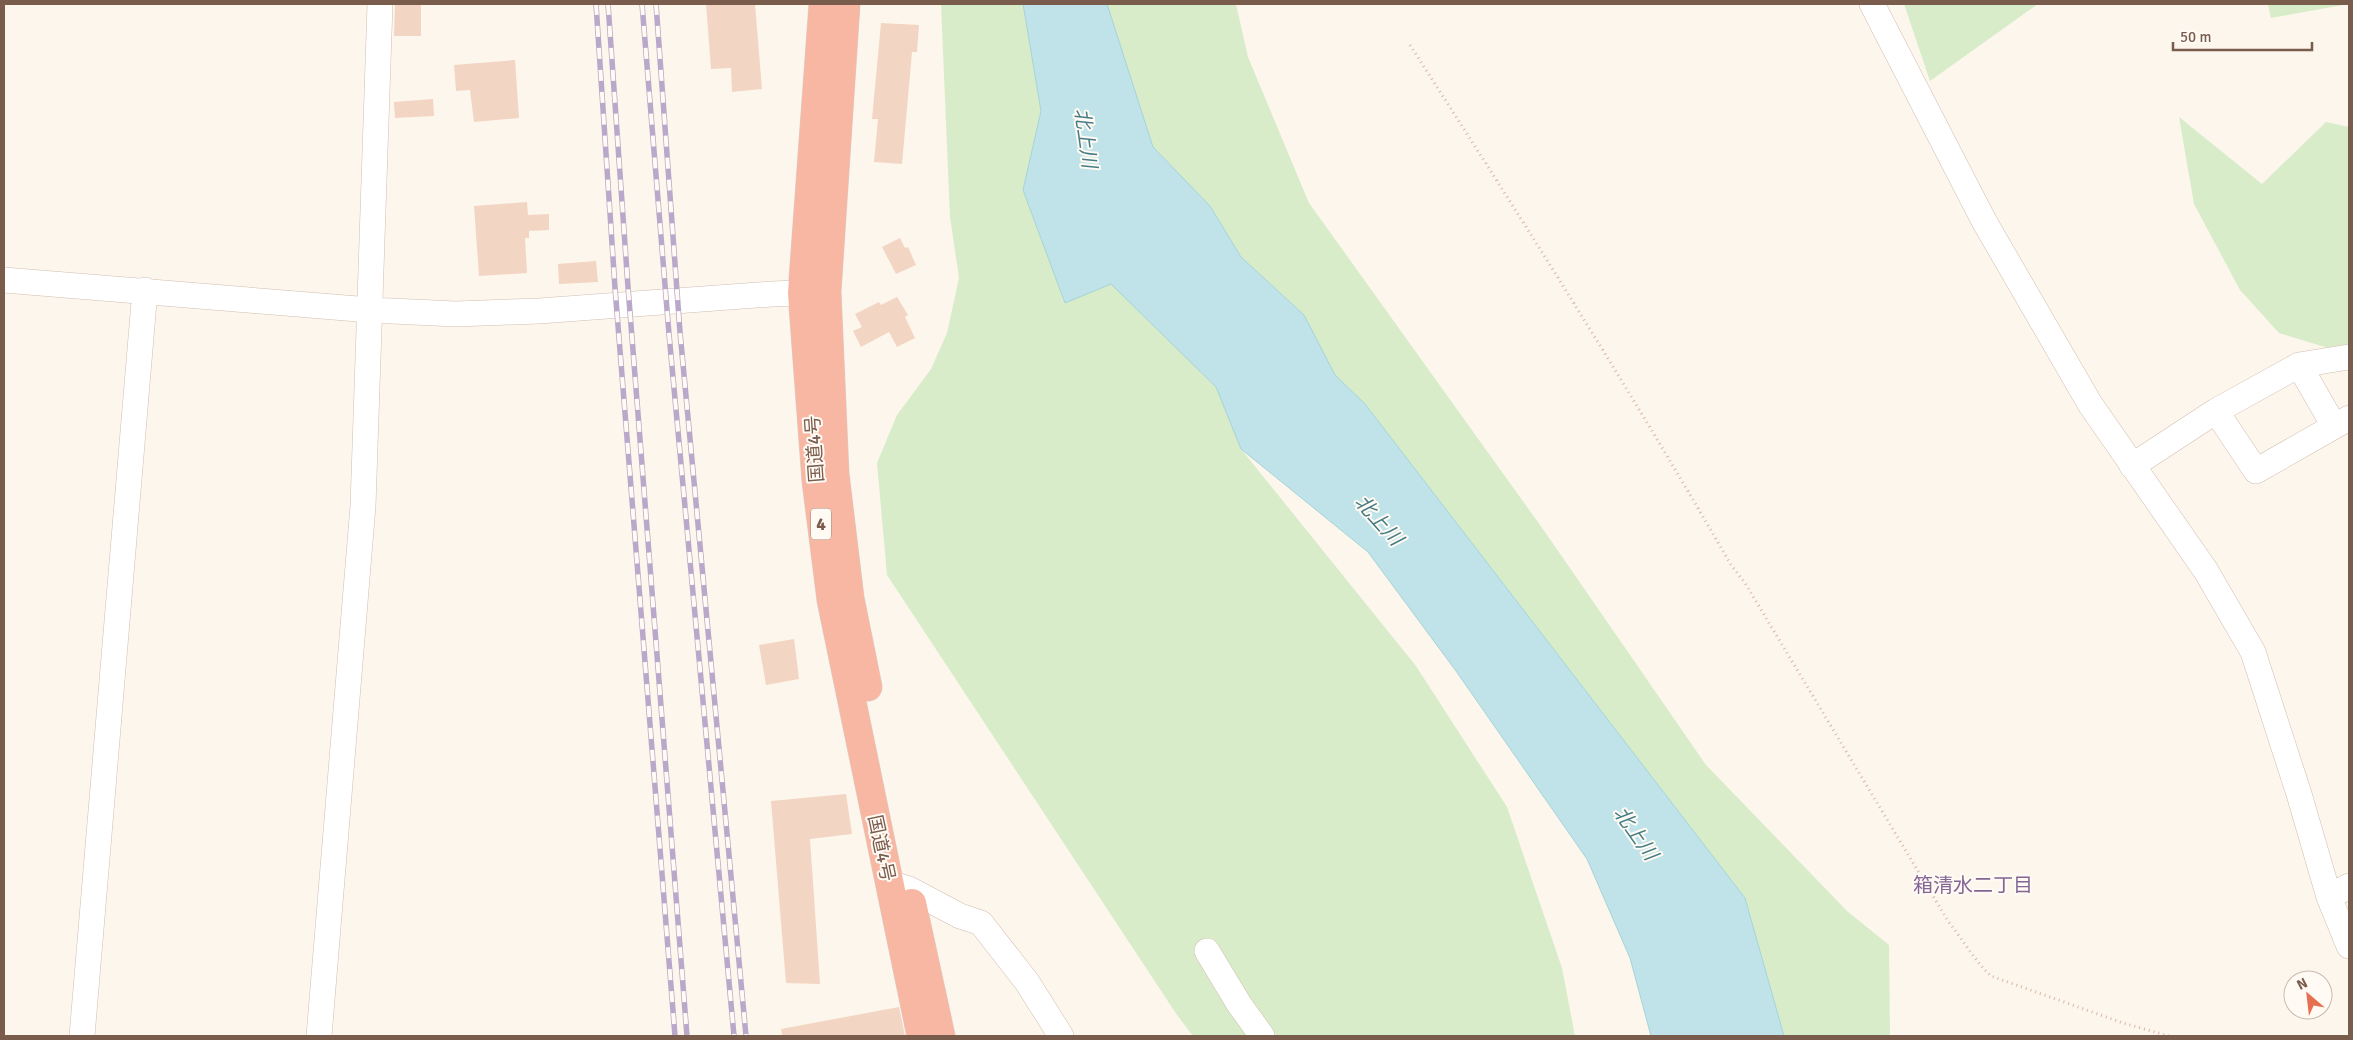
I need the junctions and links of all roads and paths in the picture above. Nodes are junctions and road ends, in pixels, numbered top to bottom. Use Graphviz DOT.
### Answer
graph roads {
  1 [pos="380,4"];
  2 [pos="823,4"];
  3 [pos="846,4"];
  4 [pos="1872,4"];
  5 [pos="1410,45"];
  6 [pos="4,280"];
  7 [pos="145,290"];
  8 [pos="815,293"];
  9 [pos="370,310"];
  10 [pos="2349,357"];
  11 [pos="2299,365"];
  12 [pos="2216,411"];
  13 [pos="2342,422"];
  14 [pos="2132,466"];
  15 [pos="899,886"];
  16 [pos="2339,892"];
  17 [pos="2349,946"];
  18 [pos="1207,951"];
  19 [pos="82,1036"];
  20 [pos="319,1036"];
  21 [pos="921,1036"];
  22 [pos="941,1036"];
  23 [pos="1061,1036"];
  24 [pos="1262,1036"];
  25 [pos="2169,1036"];
  1 -- 9 [label="street"];
  2 -- 8 [label="highway, 国道4号 / 4"];
  3 -- 8 [label="highway, 国道4号 / 4"];
  4 -- 14 [label="street"];
  5 -- 25 [label="path"];
  6 -- 7 [label="street"];
  7 -- 9 [label="street"];
  7 -- 19 [label="street"];
  8 -- 9 [label="street"];
  8 -- 15 [label="highway, 国道4号 / 4"];
  9 -- 20 [label="street"];
  10 -- 11 [label="street"];
  11 -- 12 [label="street"];
  11 -- 13 [label="street"];
  12 -- 13 [label="street"];
  12 -- 14 [label="street"];
  14 -- 16 [label="street"];
  15 -- 21 [label="highway, 国道4号 / 4"];
  15 -- 22 [label="highway, 国道4号 / 4"];
  15 -- 23 [label="street"];
  16 -- 17 [label="street"];
  18 -- 24 [label="street"];
}
